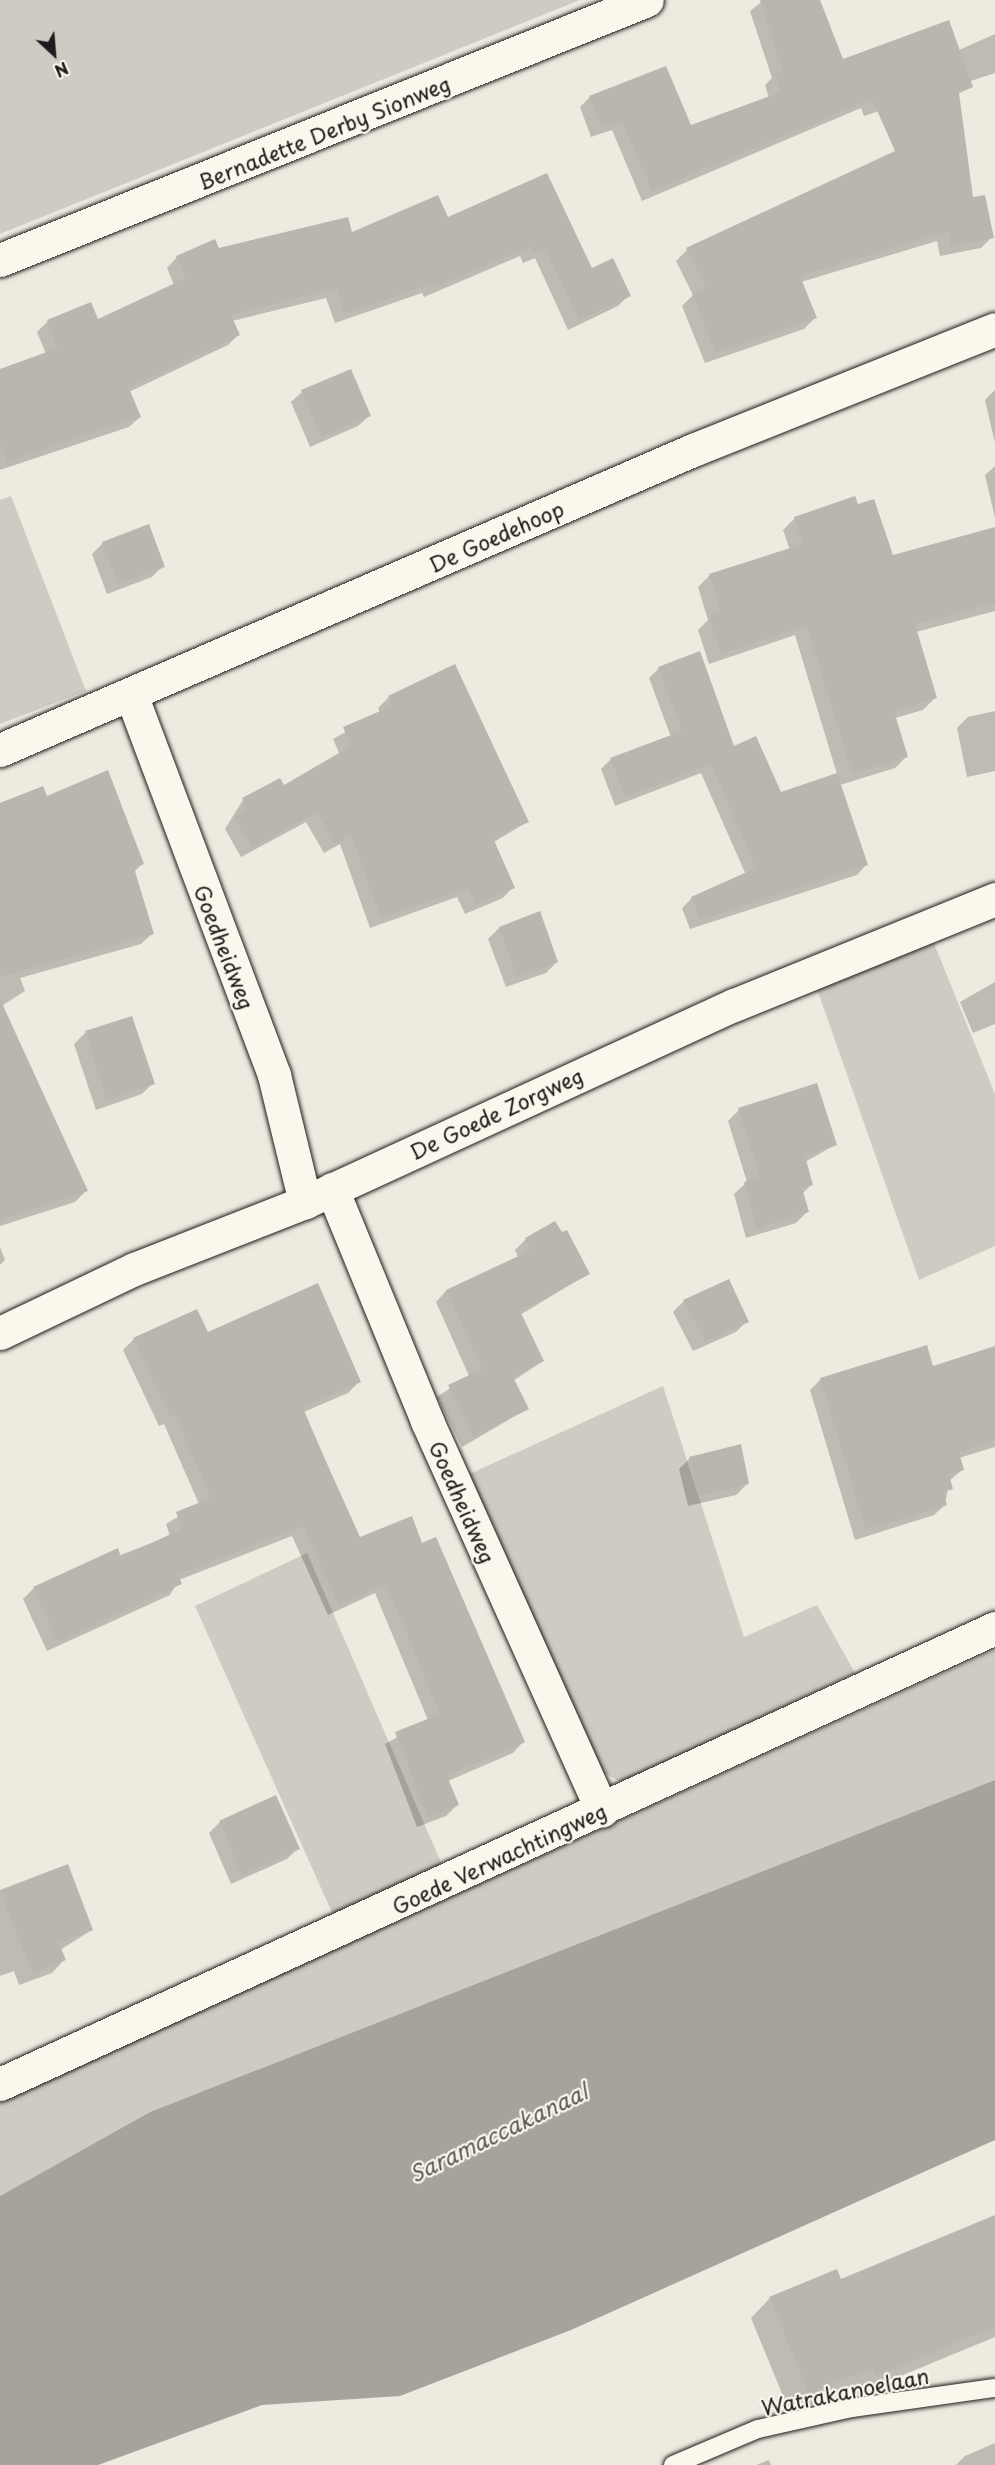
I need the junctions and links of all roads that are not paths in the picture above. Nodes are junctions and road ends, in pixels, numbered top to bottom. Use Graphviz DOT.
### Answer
graph roads {
  1 [pos="647,0"];
  2 [pos="0,260"];
  3 [pos="995,329"];
  4 [pos="132,697"];
  5 [pos="0,750"];
  6 [pos="995,899"];
  7 [pos="319,1195"];
  8 [pos="0,1333"];
  9 [pos="995,1628"];
  10 [pos="602,1811"];
  11 [pos="0,2084"];
  12 [pos="995,2388"];
  13 [pos="673,2465"];
  1 -- 2 [label="street, Bernadette Derby Sionweg"];
  3 -- 4 [label="street, De Goedehoop"];
  4 -- 5 [label="street, De Goedehoop"];
  4 -- 7 [label="street, Goedheidweg"];
  6 -- 7 [label="street, De Goede Zorgweg"];
  7 -- 8 [label="street, De Goede Zorgweg"];
  7 -- 10 [label="street, Goedheidweg"];
  9 -- 10 [label="street, Goede Verwachtingweg"];
  10 -- 11 [label="street, Goede Verwachtingweg"];
  12 -- 13 [label="lane, Watrakanoelaan"];
}
